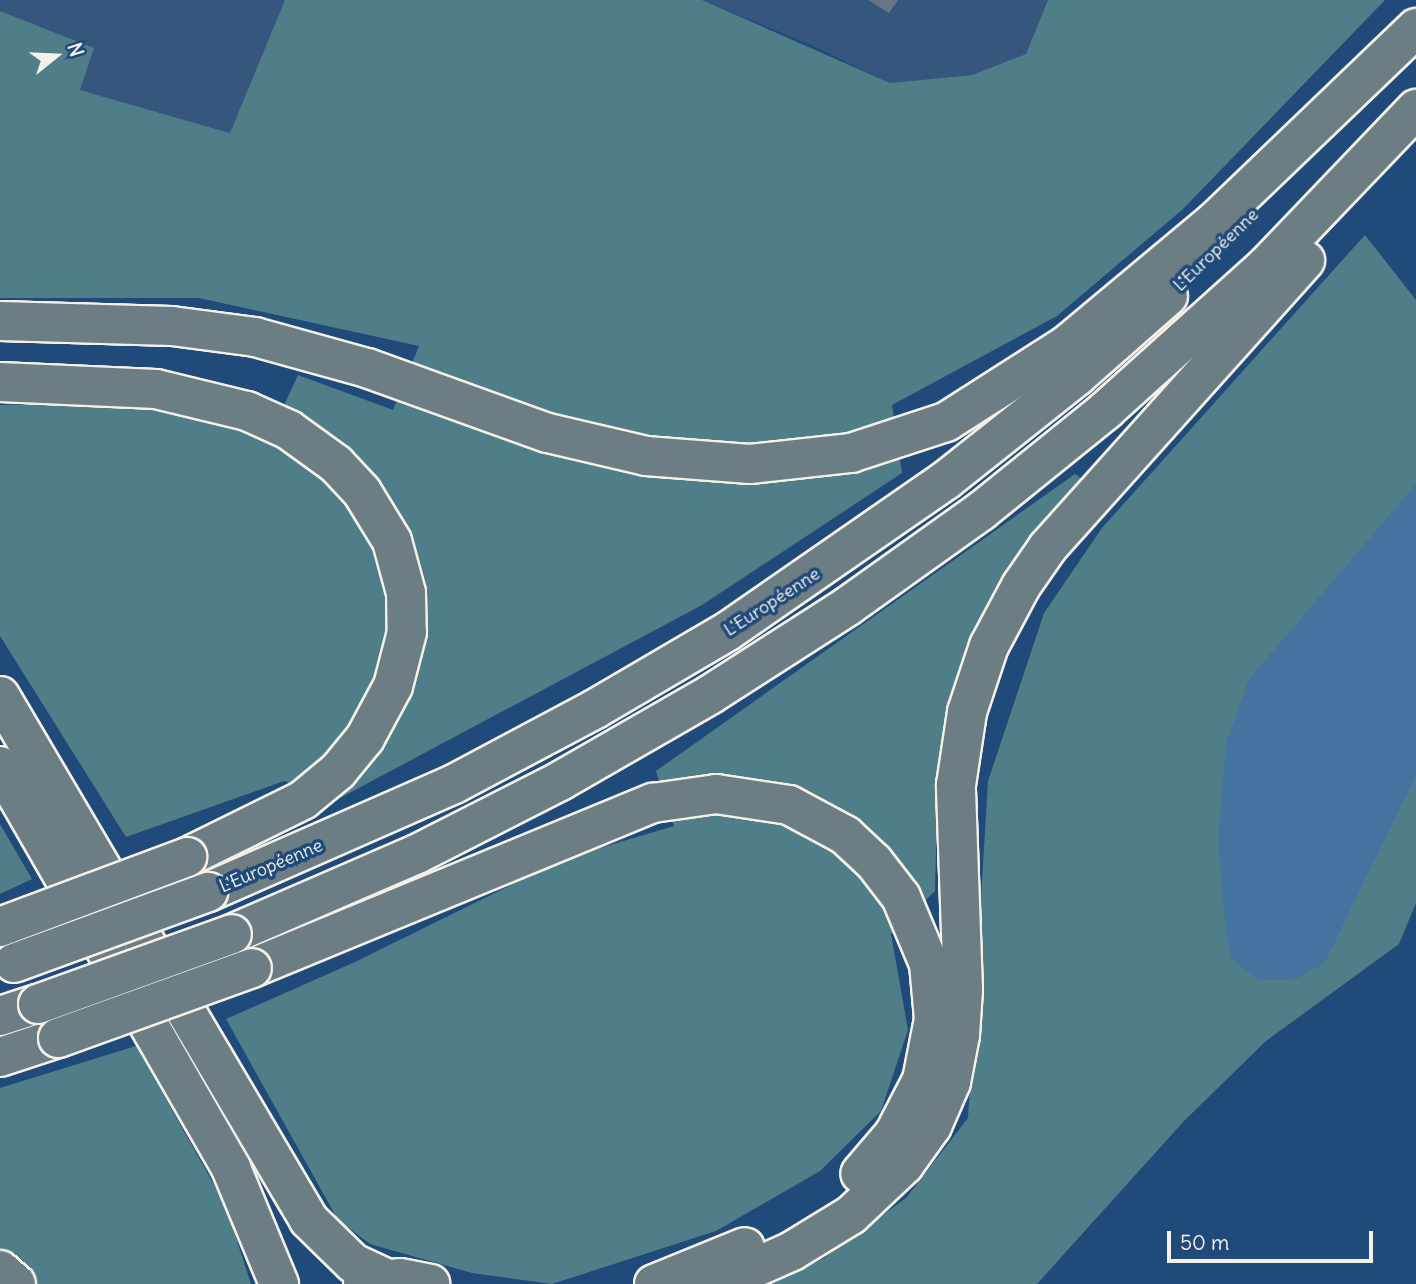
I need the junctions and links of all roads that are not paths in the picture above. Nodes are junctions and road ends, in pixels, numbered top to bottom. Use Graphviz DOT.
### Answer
graph roads {
  1 [pos="1416,28"];
  2 [pos="1416,41"];
  3 [pos="1416,109"];
  4 [pos="1416,136"];
  5 [pos="0,321"];
  6 [pos="0,382"];
  7 [pos="0,696"];
  8 [pos="0,766"];
  9 [pos="0,927"];
  10 [pos="7,965"];
  11 [pos="0,1016"];
  12 [pos="0,1057"];
  13 [pos="0,1270"];
  14 [pos="373,1281"];
  15 [pos="16,1284"];
  16 [pos="279,1284"];
  17 [pos="430,1284"];
  18 [pos="654,1284"];
  19 [pos="718,1284"];
  1 -- 5 [label="main road"];
  2 -- 10 [label="main road, L'Européenne, bridge"];
  3 -- 11 [label="main road, bridge"];
  4 -- 19 [label="main road"];
  6 -- 9 [label="main road, bridge"];
  7 -- 14 [label="main road"];
  8 -- 16 [label="main road"];
  12 -- 18 [label="main road, bridge"];
  13 -- 15 [label="main road"];
  14 -- 17 [label="main road"];
}
